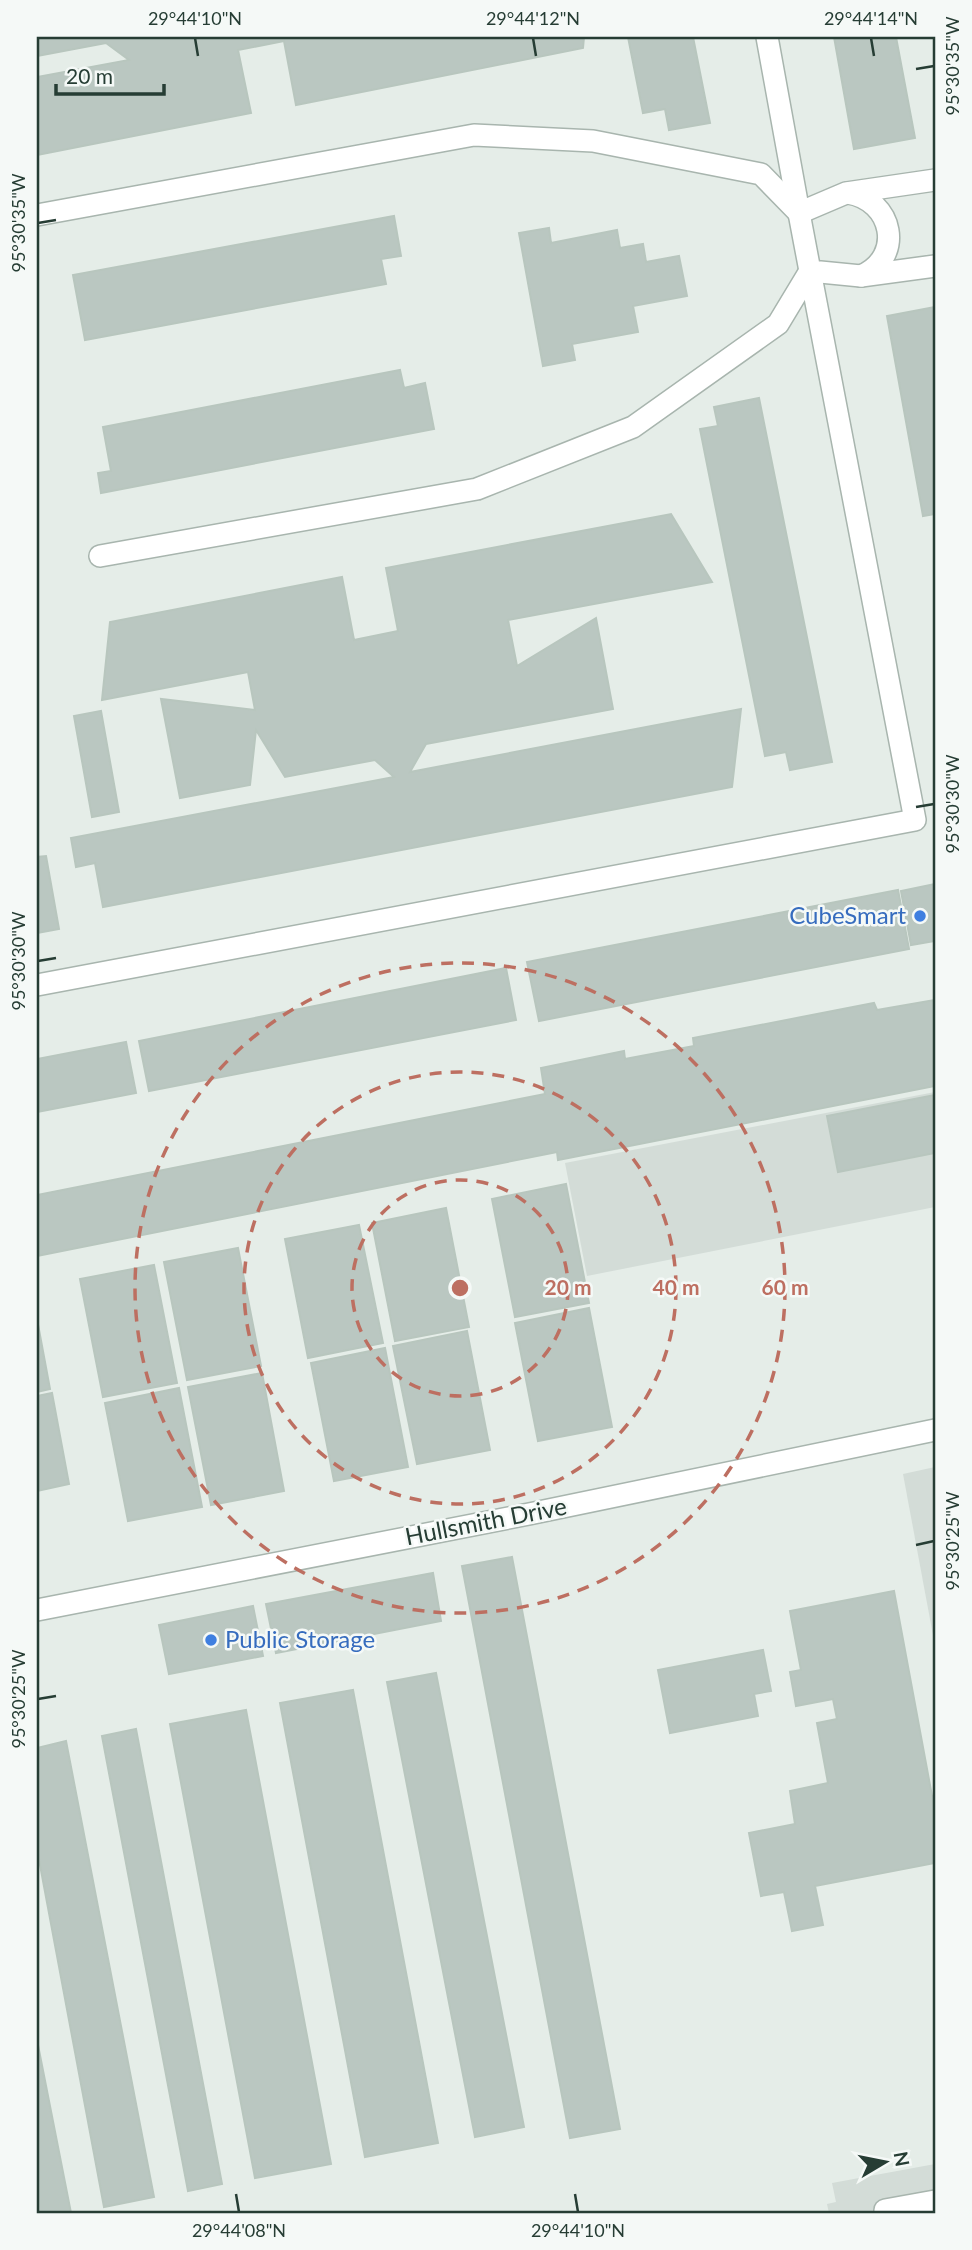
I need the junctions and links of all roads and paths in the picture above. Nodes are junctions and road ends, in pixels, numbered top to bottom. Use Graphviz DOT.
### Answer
graph roads {
  1 [pos="767,37"];
  2 [pos="935,180"];
  3 [pos="846,193"];
  4 [pos="799,213"];
  5 [pos="37,215"];
  6 [pos="935,266"];
  7 [pos="810,271"];
  8 [pos="861,276"];
  9 [pos="100,556"];
  10 [pos="37,985"];
  11 [pos="935,1430"];
  12 [pos="37,1610"];
  13 [pos="935,2201"];
  14 [pos="885,2213"];
  1 -- 4 [label="street"];
  2 -- 3 [label="street"];
  3 -- 4 [label="street"];
  3 -- 8 [label="street"];
  4 -- 5 [label="street"];
  4 -- 7 [label="street"];
  6 -- 8 [label="street"];
  7 -- 8 [label="street"];
  7 -- 9 [label="street"];
  7 -- 10 [label="street"];
  11 -- 12 [label="street, Hullsmith Drive"];
  13 -- 14 [label="street"];
}
